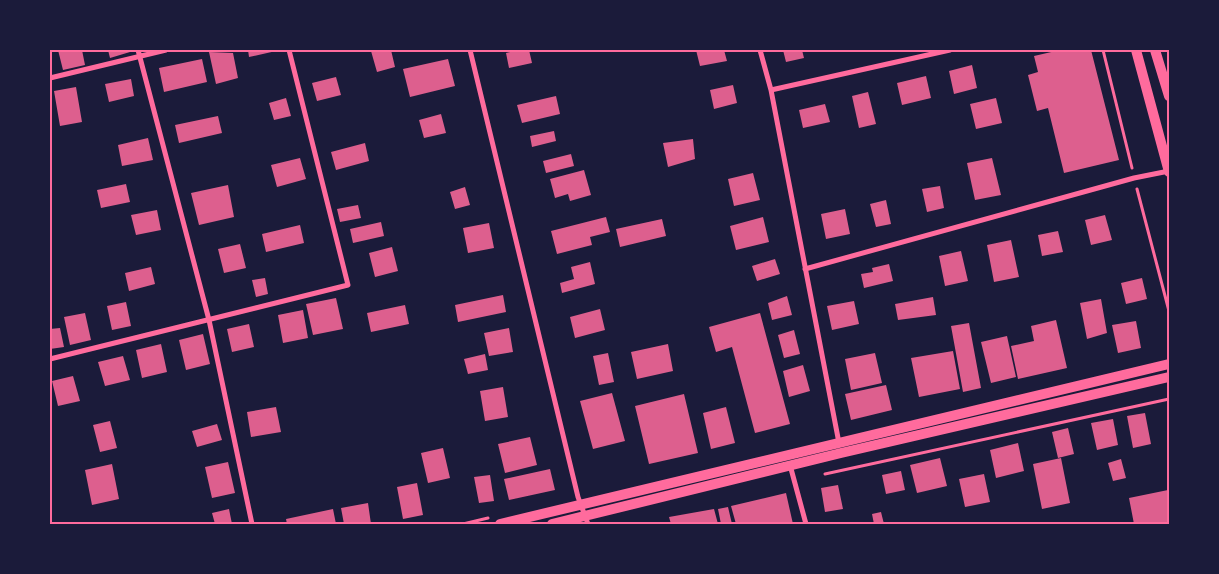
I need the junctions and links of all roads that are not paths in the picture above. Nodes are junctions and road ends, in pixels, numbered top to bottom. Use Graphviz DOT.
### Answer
graph roads {
  1 [pos="166,50"];
  2 [pos="289,50"];
  3 [pos="470,50"];
  4 [pos="760,50"];
  5 [pos="950,50"];
  6 [pos="1136,50"];
  7 [pos="1155,50"];
  8 [pos="139,53"];
  9 [pos="50,78"];
  10 [pos="771,90"];
  11 [pos="1169,96"];
  12 [pos="1169,172"];
  13 [pos="805,270"];
  14 [pos="210,320"];
  15 [pos="50,359"];
  16 [pos="1169,364"];
  17 [pos="1169,377"];
  18 [pos="839,442"];
  19 [pos="841,453"];
  20 [pos="788,455"];
  21 [pos="791,467"];
  22 [pos="580,504"];
  23 [pos="586,520"];
  24 [pos="252,524"];
  25 [pos="500,524"];
  26 [pos="552,524"];
  27 [pos="806,524"];
  1 -- 8 [label="street"];
  2 -- 14 [label="street"];
  3 -- 22 [label="street"];
  4 -- 10 [label="street"];
  5 -- 10 [label="street"];
  6 -- 12 [label="main road"];
  7 -- 11 [label="main road"];
  8 -- 9 [label="street"];
  8 -- 14 [label="street"];
  10 -- 13 [label="street"];
  12 -- 13 [label="street"];
  13 -- 18 [label="street"];
  14 -- 15 [label="street"];
  14 -- 24 [label="street"];
  16 -- 18 [label="main road"];
  17 -- 19 [label="main road"];
  18 -- 19 [label="street"];
  18 -- 20 [label="main road"];
  19 -- 21 [label="main road"];
  20 -- 21 [label="street"];
  20 -- 22 [label="main road"];
  21 -- 23 [label="main road"];
  21 -- 27 [label="street"];
  22 -- 23 [label="street"];
  22 -- 25 [label="main road"];
  23 -- 26 [label="main road"];
}
